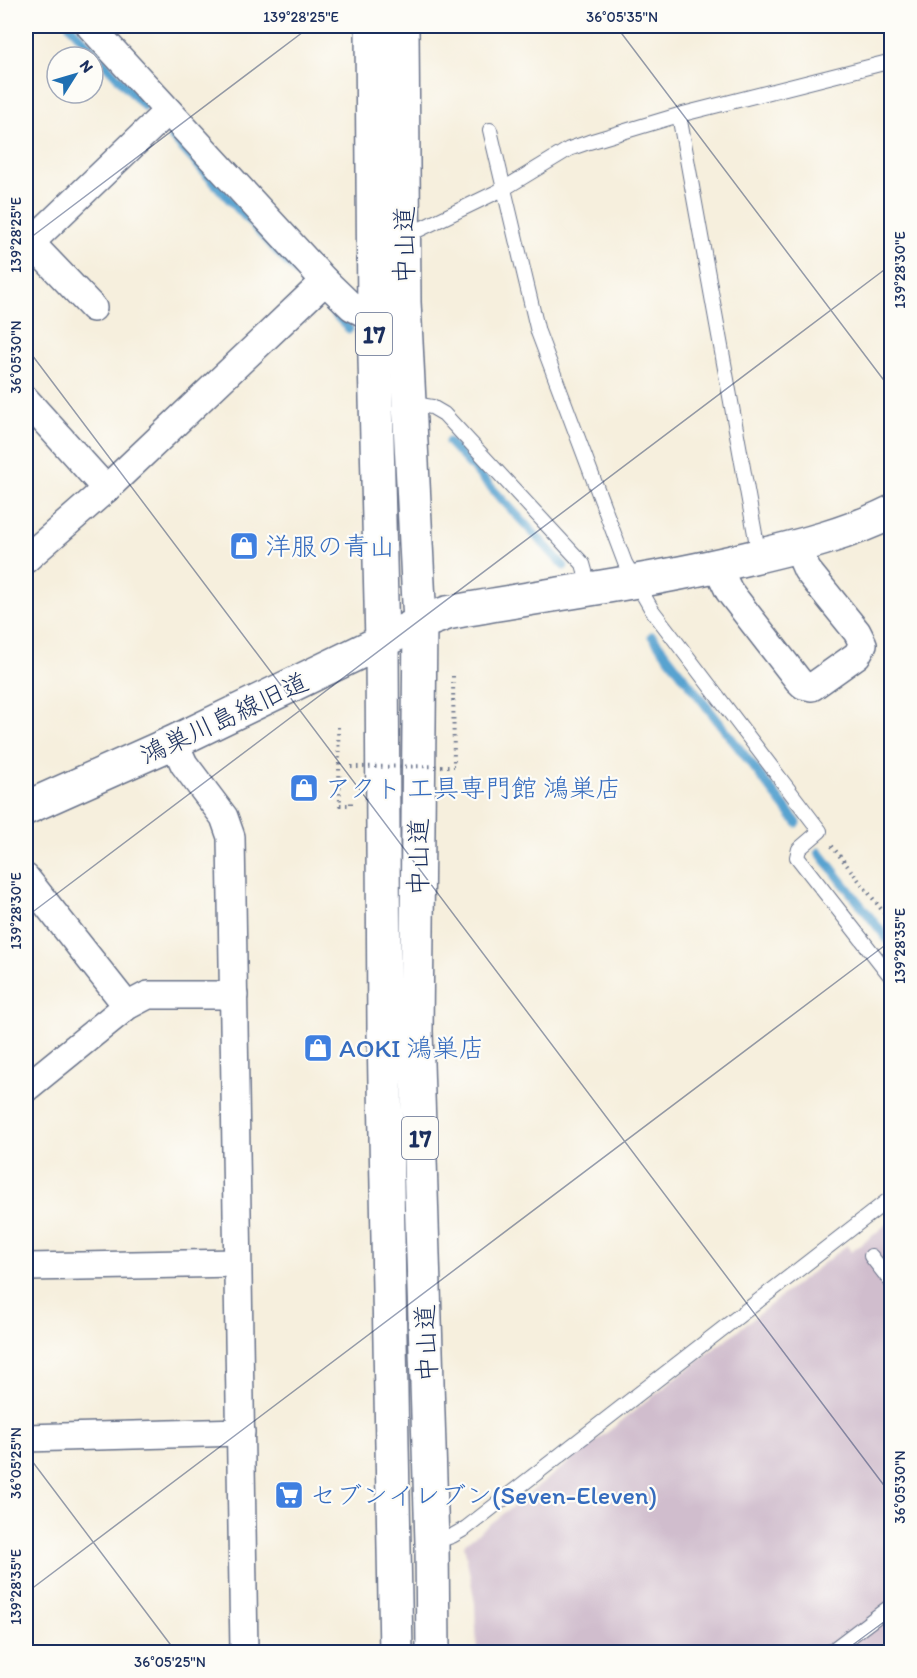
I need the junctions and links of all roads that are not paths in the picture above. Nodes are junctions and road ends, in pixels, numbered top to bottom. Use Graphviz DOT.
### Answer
graph roads {
  1 [pos="90,26"];
  2 [pos="372,26"];
  3 [pos="402,26"];
  4 [pos="891,61"];
  5 [pos="168,111"];
  6 [pos="679,115"];
  7 [pos="490,130"];
  8 [pos="505,188"];
  9 [pos="404,237"];
  10 [pos="27,243"];
  11 [pos="325,281"];
  12 [pos="93,308"];
  13 [pos="374,318"];
  14 [pos="26,400"];
  15 [pos="409,403"];
  16 [pos="105,489"];
  17 [pos="891,512"];
  18 [pos="797,547"];
  19 [pos="759,556"];
  20 [pos="26,559"];
  21 [pos="717,566"];
  22 [pos="634,581"];
  23 [pos="590,589"];
  24 [pos="420,623"];
  25 [pos="382,642"];
  26 [pos="174,742"];
  27 [pos="26,808"];
  28 [pos="26,878"];
  29 [pos="891,978"];
  30 [pos="234,995"];
  31 [pos="127,1006"];
  32 [pos="26,1088"];
  33 [pos="891,1197"];
  34 [pos="871,1256"];
  35 [pos="237,1263"];
  36 [pos="26,1265"];
  37 [pos="891,1283"];
  38 [pos="241,1432"];
  39 [pos="26,1438"];
  40 [pos="432,1543"];
  41 [pos="891,1605"];
  42 [pos="244,1653"];
  43 [pos="396,1653"];
  44 [pos="433,1653"];
  45 [pos="830,1653"];
  1 -- 5 [label="street"];
  2 -- 13 [label="main road, 中山道 / 17"];
  3 -- 9 [label="main road, 中山道 / 17"];
  4 -- 6 [label="lane"];
  5 -- 10 [label="street"];
  5 -- 11 [label="street"];
  6 -- 8 [label="lane"];
  6 -- 19 [label="lane"];
  7 -- 8 [label="lane"];
  8 -- 9 [label="lane"];
  8 -- 22 [label="lane"];
  9 -- 15 [label="main road, 中山道 / 17"];
  10 -- 12 [label="street"];
  11 -- 13 [label="street"];
  11 -- 16 [label="street"];
  13 -- 25 [label="main road, 中山道 / 17"];
  14 -- 16 [label="street"];
  15 -- 23 [label="lane"];
  15 -- 24 [label="main road, 中山道 / 17"];
  16 -- 20 [label="street"];
  17 -- 18 [label="main road, 鴻巣川島線旧道"];
  18 -- 19 [label="main road, 鴻巣川島線旧道"];
  18 -- 21 [label="street"];
  19 -- 21 [label="main road, 鴻巣川島線旧道"];
  21 -- 22 [label="main road, 鴻巣川島線旧道"];
  22 -- 23 [label="main road, 鴻巣川島線旧道"];
  22 -- 29 [label="lane"];
  23 -- 24 [label="main road, 鴻巣川島線旧道"];
  24 -- 25 [label="main road, 鴻巣川島線旧道"];
  24 -- 40 [label="main road, 中山道 / 17"];
  25 -- 26 [label="main road, 鴻巣川島線旧道"];
  25 -- 43 [label="main road, 中山道 / 17"];
  26 -- 27 [label="main road, 鴻巣川島線旧道"];
  26 -- 30 [label="street"];
  28 -- 31 [label="street"];
  30 -- 31 [label="street"];
  30 -- 35 [label="street"];
  31 -- 32 [label="street"];
  33 -- 40 [label="lane"];
  34 -- 37 [label="lane"];
  35 -- 36 [label="street"];
  35 -- 38 [label="street"];
  38 -- 39 [label="street"];
  38 -- 42 [label="street"];
  40 -- 44 [label="main road, 中山道 / 17"];
  41 -- 45 [label="lane"];
}
